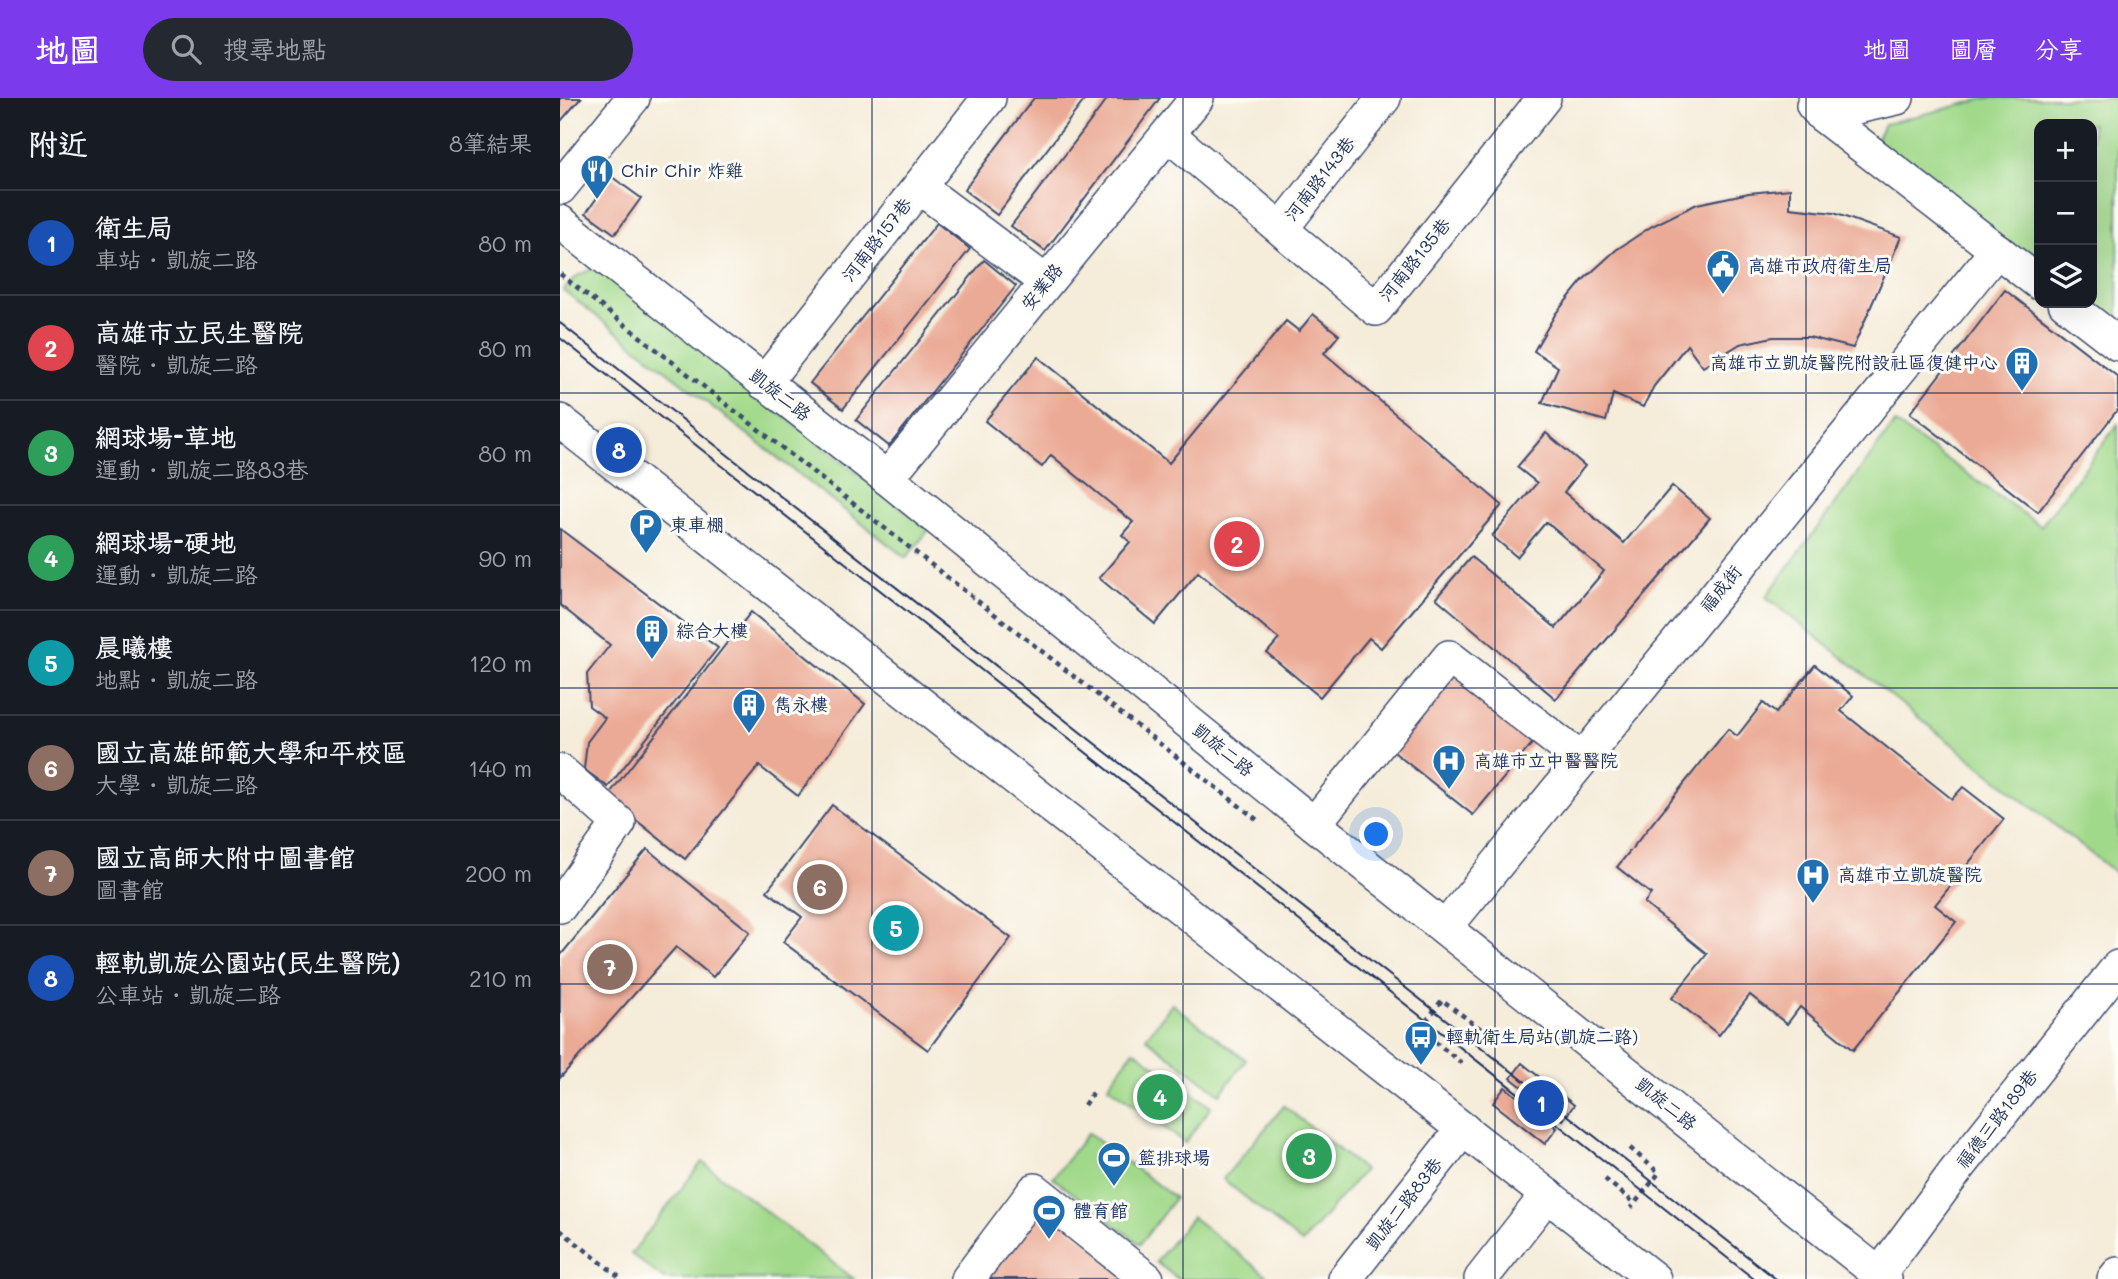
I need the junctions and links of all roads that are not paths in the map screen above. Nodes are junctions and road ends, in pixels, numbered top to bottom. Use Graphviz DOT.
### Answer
graph roads {
  1 [pos="633,98"];
  2 [pos="989,98"];
  3 [pos="1198,98"];
  4 [pos="1384,98"];
  5 [pos="1544,98"];
  6 [pos="1897,98"];
  7 [pos="1815,106"];
  8 [pos="1169,135"];
  9 [pos="919,187"];
  10 [pos="560,188"];
  11 [pos="560,222"];
  12 [pos="1282,228"];
  13 [pos="1997,250"];
  14 [pos="2034,279"];
  15 [pos="1046,282"];
  16 [pos="2071,308"];
  17 [pos="2118,344"];
  18 [pos="764,383"];
  19 [pos="560,421"];
  20 [pos="887,478"];
  21 [pos="1582,760"];
  22 [pos="560,771"];
  23 [pos="1314,824"];
  24 [pos="560,906"];
  25 [pos="1445,928"];
  26 [pos="2118,967"];
  27 [pos="1463,1129"];
  28 [pos="1547,1195"];
  29 [pos="2118,1274"];
  30 [pos="1882,1277"];
  31 [pos="1652,1278"];
  32 [pos="968,1279"];
  33 [pos="1147,1279"];
  34 [pos="1345,1279"];
  35 [pos="1481,1279"];
  36 [pos="2115,1279"];
  1 -- 10 [label="street"];
  2 -- 9 [label="street, 河南路157巷"];
  3 -- 8 [label="street, 安業路"];
  4 -- 12 [label="street, 河南路143巷"];
  5 -- 12 [label="street, 河南路135巷"];
  6 -- 7 [label="street"];
  7 -- 13 [label="street"];
  8 -- 12 [label="street, 河南路135巷"];
  8 -- 15 [label="street, 安業路"];
  9 -- 15 [label="street"];
  9 -- 18 [label="street, 河南路157巷"];
  11 -- 18 [label="street, 凱旋二路"];
  13 -- 14 [label="street"];
  13 -- 21 [label="street, 福成街"];
  15 -- 20 [label="street, 安業路"];
  16 -- 17 [label="street"];
  18 -- 20 [label="street, 凱旋二路"];
  19 -- 27 [label="street"];
  20 -- 23 [label="street, 凱旋二路"];
  21 -- 23 [label="street"];
  21 -- 25 [label="street, 福成街"];
  22 -- 24 [label="street"];
  23 -- 25 [label="street, 凱旋二路"];
  25 -- 30 [label="street, 凱旋二路"];
  26 -- 30 [label="street, 福德三路189巷"];
  27 -- 28 [label="street"];
  27 -- 34 [label="street, 凱旋二路83巷"];
  28 -- 31 [label="street"];
  28 -- 35 [label="street"];
  29 -- 36 [label="street"];
  32 -- 33 [label="street"];
}
